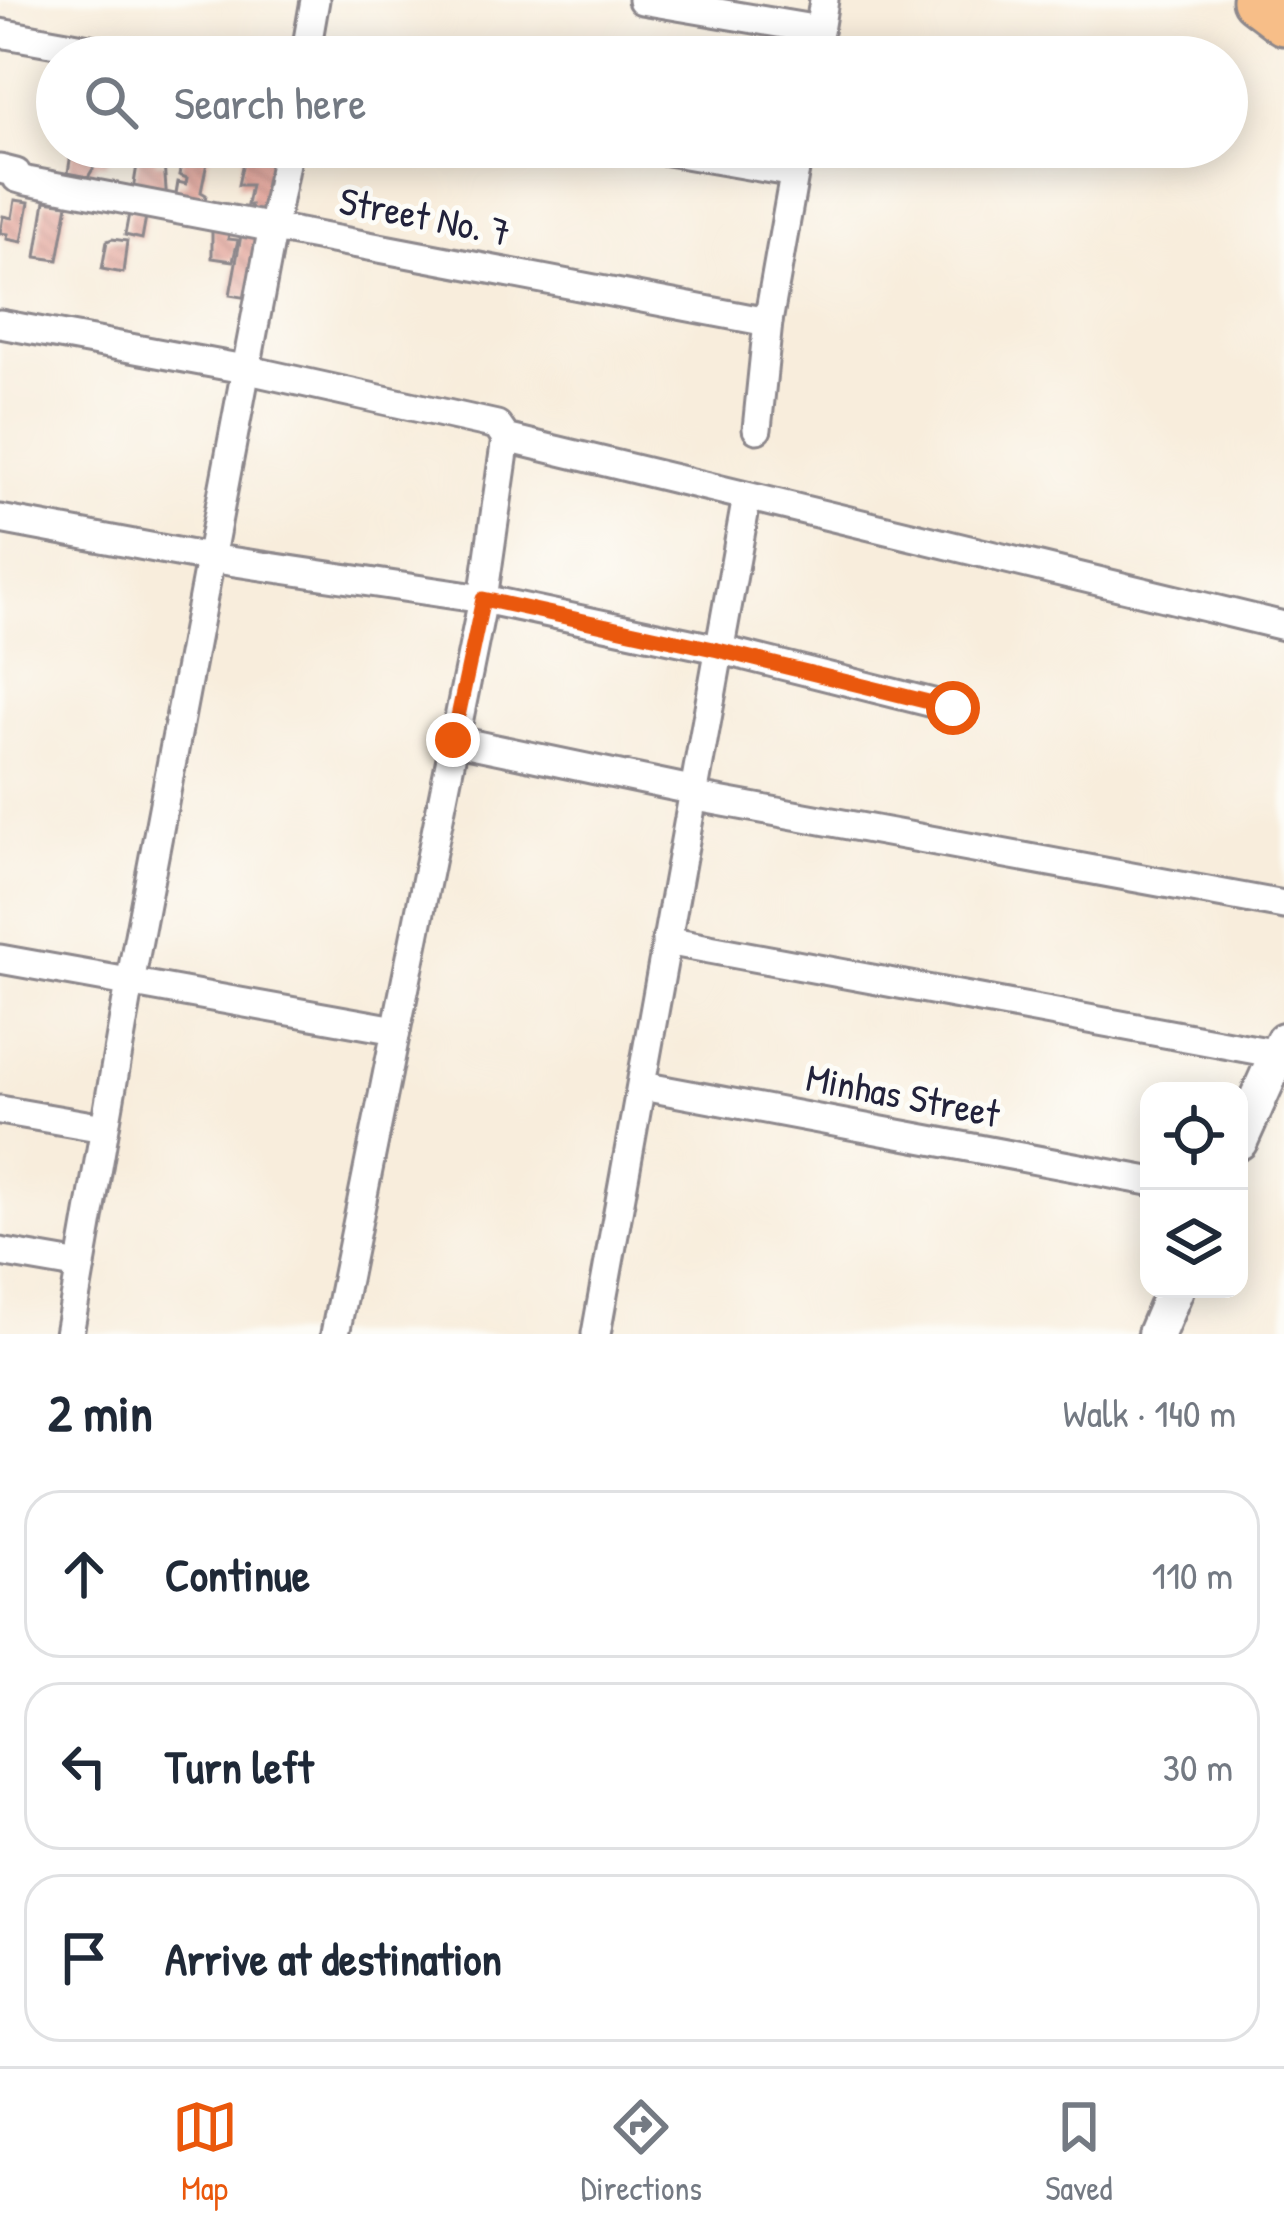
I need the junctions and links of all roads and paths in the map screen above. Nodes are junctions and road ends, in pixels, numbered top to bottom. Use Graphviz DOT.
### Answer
graph roads {
  1 [pos="316,0"];
  2 [pos="643,0"];
  3 [pos="824,0"];
  4 [pos="1255,0"];
  5 [pos="1284,22"];
  6 [pos="0,33"];
  7 [pos="308,36"];
  8 [pos="785,36"];
  9 [pos="818,36"];
  10 [pos="36,39"];
  11 [pos="284,168"];
  12 [pos="795,168"];
  13 [pos="0,169"];
  14 [pos="274,226"];
  15 [pos="768,322"];
  16 [pos="0,324"];
  17 [pos="244,369"];
  18 [pos="757,430"];
  19 [pos="506,438"];
  20 [pos="747,496"];
  21 [pos="0,518"];
  22 [pos="209,558"];
  23 [pos="483,599"];
  24 [pos="1284,626"];
  25 [pos="718,650"];
  26 [pos="953,708"];
  27 [pos="453,740"];
  28 [pos="691,793"];
  29 [pos="1284,904"];
  30 [pos="666,941"];
  31 [pos="0,959"];
  32 [pos="130,983"];
  33 [pos="396,1030"];
  34 [pos="1281,1048"];
  35 [pos="642,1086"];
  36 [pos="0,1110"];
  37 [pos="1248,1121"];
  38 [pos="104,1128"];
  39 [pos="1140,1179"];
  40 [pos="0,1252"];
  41 [pos="81,1266"];
  42 [pos="1170,1298"];
  43 [pos="69,1334"];
  44 [pos="334,1334"];
  45 [pos="596,1334"];
  46 [pos="1156,1334"];
  1 -- 7 [label="street"];
  2 -- 8 [label="street"];
  3 -- 9 [label="street"];
  4 -- 5 [label="main road"];
  6 -- 10 [label="street"];
  11 -- 14 [label="street"];
  12 -- 15 [label="street"];
  13 -- 14 [label="street, Street No. 7"];
  14 -- 15 [label="street, Street No. 7"];
  14 -- 17 [label="street"];
  15 -- 18 [label="street"];
  16 -- 17 [label="street"];
  17 -- 19 [label="street"];
  17 -- 22 [label="street"];
  19 -- 20 [label="street"];
  19 -- 23 [label="street"];
  20 -- 24 [label="street"];
  20 -- 25 [label="street"];
  21 -- 22 [label="street"];
  22 -- 23 [label="street"];
  22 -- 32 [label="street"];
  23 -- 25 [label="street"];
  23 -- 27 [label="street"];
  25 -- 26 [label="street"];
  25 -- 28 [label="street"];
  27 -- 28 [label="street"];
  27 -- 33 [label="street"];
  28 -- 29 [label="street"];
  28 -- 30 [label="street"];
  30 -- 34 [label="street"];
  30 -- 35 [label="street"];
  31 -- 32 [label="street"];
  32 -- 33 [label="street"];
  32 -- 38 [label="street"];
  33 -- 44 [label="street"];
  34 -- 37 [label="street"];
  35 -- 39 [label="street, Minhas Street"];
  35 -- 45 [label="street"];
  36 -- 38 [label="street"];
  38 -- 41 [label="street"];
  40 -- 41 [label="street"];
  41 -- 43 [label="street"];
  42 -- 46 [label="street"];
}
